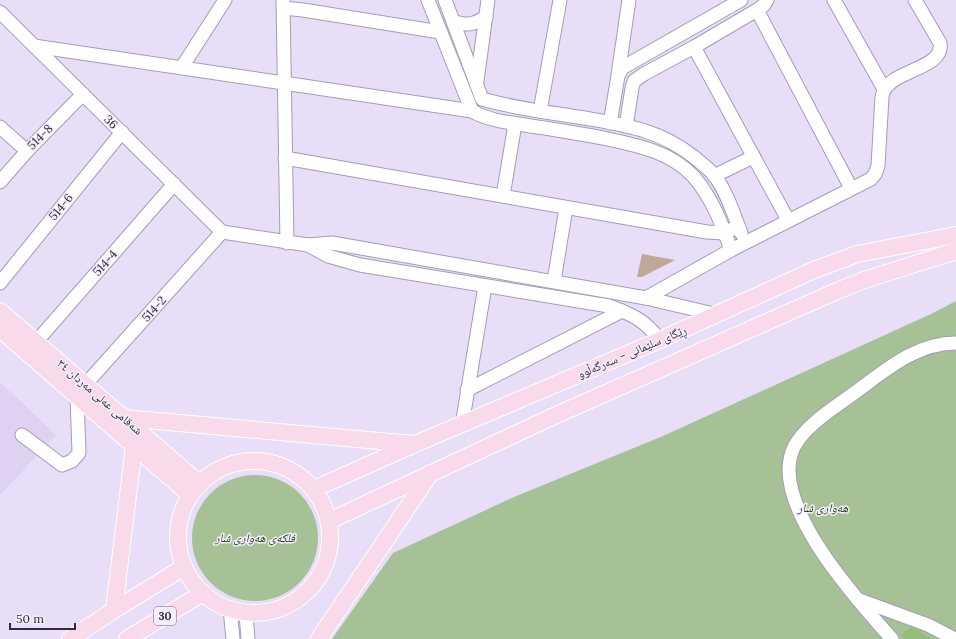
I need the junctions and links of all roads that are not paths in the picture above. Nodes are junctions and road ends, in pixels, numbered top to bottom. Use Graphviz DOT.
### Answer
graph roads {
  1 [pos="224,0"];
  2 [pos="428,0"];
  3 [pos="445,0"];
  4 [pos="488,0"];
  5 [pos="560,0"];
  6 [pos="629,0"];
  7 [pos="741,0"];
  8 [pos="767,0"];
  9 [pos="834,0"];
  10 [pos="915,0"];
  11 [pos="283,4"];
  12 [pos="757,10"];
  13 [pos="0,12"];
  14 [pos="486,17"];
  15 [pos="453,21"];
  16 [pos="440,32"];
  17 [pos="34,46"];
  18 [pos="694,47"];
  19 [pos="182,67"];
  20 [pos="618,76"];
  21 [pos="284,82"];
  22 [pos="477,84"];
  23 [pos="884,89"];
  24 [pos="83,94"];
  25 [pos="472,111"];
  26 [pos="540,111"];
  27 [pos="611,117"];
  28 [pos="627,120"];
  29 [pos="515,124"];
  30 [pos="0,127"];
  31 [pos="122,132"];
  32 [pos="27,151"];
  33 [pos="753,157"];
  34 [pos="285,158"];
  35 [pos="714,176"];
  36 [pos="0,182"];
  37 [pos="174,184"];
  38 [pos="851,188"];
  39 [pos="503,196"];
  40 [pos="566,208"];
  41 [pos="788,220"];
  42 [pos="738,226"];
  43 [pos="222,232"];
  44 [pos="725,233"];
  45 [pos="956,235"];
  46 [pos="287,243"];
  47 [pos="744,243"];
  48 [pos="308,245"];
  49 [pos="731,250"];
  50 [pos="956,251"];
  51 [pos="857,254"];
  52 [pos="864,280"];
  53 [pos="554,281"];
  54 [pos="0,283"];
  55 [pos="485,286"];
  56 [pos="646,298"];
  57 [pos="0,311"];
  58 [pos="622,311"];
  59 [pos="718,315"];
  60 [pos="0,329"];
  61 [pos="660,340"];
  62 [pos="36,342"];
  63 [pos="956,343"];
  64 [pos="81,390"];
  65 [pos="467,390"];
  66 [pos="124,418"];
  67 [pos="462,425"];
  68 [pos="22,435"];
  69 [pos="415,444"];
  70 [pos="134,446"];
  71 [pos="430,474"];
  72 [pos="195,489"];
  73 [pos="314,489"];
  74 [pos="329,521"];
  75 [pos="184,567"];
  76 [pos="203,593"];
  77 [pos="856,599"];
  78 [pos="230,609"];
  79 [pos="114,610"];
  80 [pos="246,613"];
  81 [pos="70,639"];
  82 [pos="129,639"];
  83 [pos="233,639"];
  84 [pos="248,639"];
  85 [pos="319,639"];
  86 [pos="892,639"];
  87 [pos="955,639"];
  1 -- 19 [label="street"];
  2 -- 16 [label="street"];
  3 -- 15 [label="street"];
  4 -- 14 [label="street"];
  5 -- 26 [label="street"];
  6 -- 20 [label="street"];
  7 -- 20 [label="street"];
  8 -- 12 [label="street"];
  9 -- 23 [label="street"];
  10 -- 23 [label="street"];
  11 -- 16 [label="street"];
  11 -- 21 [label="street"];
  12 -- 18 [label="street"];
  12 -- 38 [label="street"];
  13 -- 17 [label="street, 36"];
  14 -- 15 [label="street"];
  14 -- 22 [label="street"];
  15 -- 22 [label="street"];
  16 -- 25 [label="street"];
  17 -- 19 [label="street"];
  17 -- 24 [label="street, 36"];
  18 -- 28 [label="street"];
  18 -- 33 [label="street"];
  19 -- 21 [label="street"];
  20 -- 27 [label="street"];
  21 -- 25 [label="street"];
  21 -- 34 [label="street"];
  22 -- 25 [label="street"];
  22 -- 26 [label="street"];
  23 -- 38 [label="street"];
  24 -- 31 [label="street, 36"];
  24 -- 32 [label="street, 514-8"];
  25 -- 29 [label="street"];
  26 -- 27 [label="street"];
  27 -- 28 [label="street"];
  28 -- 35 [label="street"];
  29 -- 39 [label="street"];
  29 -- 44 [label="street"];
  30 -- 32 [label="street"];
  31 -- 37 [label="street, 36"];
  31 -- 54 [label="street, 514-6"];
  32 -- 36 [label="street, 514-8"];
  33 -- 35 [label="street"];
  33 -- 41 [label="street"];
  34 -- 39 [label="street"];
  34 -- 46 [label="street"];
  35 -- 42 [label="street"];
  37 -- 43 [label="street, 36"];
  37 -- 62 [label="street, 514-4"];
  38 -- 41 [label="street"];
  39 -- 40 [label="street"];
  40 -- 44 [label="street"];
  40 -- 53 [label="street"];
  41 -- 47 [label="street"];
  42 -- 44 [label="street"];
  42 -- 47 [label="street"];
  43 -- 46 [label="street"];
  43 -- 64 [label="street, 514-2"];
  44 -- 49 [label="street"];
  45 -- 51 [label="main road, ڕێگای سلێمانی - سەرگەڵوو"];
  46 -- 48 [label="street"];
  47 -- 49 [label="street"];
  48 -- 53 [label="street"];
  48 -- 55 [label="street"];
  49 -- 56 [label="street"];
  50 -- 52 [label="main road"];
  51 -- 52 [label="main road"];
  51 -- 59 [label="main road, ڕێگای سلێمانی - سەرگەڵوو"];
  52 -- 71 [label="main road"];
  53 -- 56 [label="street"];
  55 -- 58 [label="street"];
  55 -- 65 [label="street"];
  56 -- 59 [label="street"];
  57 -- 62 [label="main road, شەقامی عەلی مەردان ٣٤"];
  58 -- 61 [label="street"];
  58 -- 65 [label="street"];
  59 -- 61 [label="main road, ڕێگای سلێمانی - سەرگەڵوو"];
  60 -- 64 [label="main road, شەقامی عەلی مەردان ٣٤"];
  61 -- 67 [label="main road, ڕێگای سلێمانی - سەرگەڵوو"];
  62 -- 64 [label="main road, شەقامی عەلی مەردان ٣٤"];
  63 -- 77 [label="street"];
  64 -- 66 [label="main road, شەقامی عەلی مەردان ٣٤"];
  64 -- 68 [label="street"];
  64 -- 70 [label="main road, شەقامی عەلی مەردان ٣٤"];
  65 -- 67 [label="street"];
  66 -- 69 [label="main road"];
  66 -- 72 [label="main road, شەقامی عەلی مەردان ٣٤"];
  67 -- 69 [label="main road, ڕێگای سلێمانی - سەرگەڵوو"];
  69 -- 73 [label="main road, ڕێگای سلێمانی - سەرگەڵوو"];
  70 -- 72 [label="main road, شەقامی عەلی مەردان ٣٤"];
  70 -- 79 [label="main road"];
  71 -- 74 [label="main road"];
  71 -- 85 [label="main road"];
  72 -- 73 [label="main road"];
  72 -- 75 [label="main road"];
  73 -- 74 [label="main road"];
  74 -- 80 [label="main road"];
  75 -- 76 [label="main road"];
  75 -- 79 [label="main road"];
  76 -- 78 [label="main road"];
  76 -- 82 [label="main road, 30"];
  77 -- 86 [label="street"];
  77 -- 87 [label="street"];
  78 -- 80 [label="main road"];
  78 -- 83 [label="street"];
  79 -- 81 [label="main road"];
  80 -- 84 [label="street"];
}
